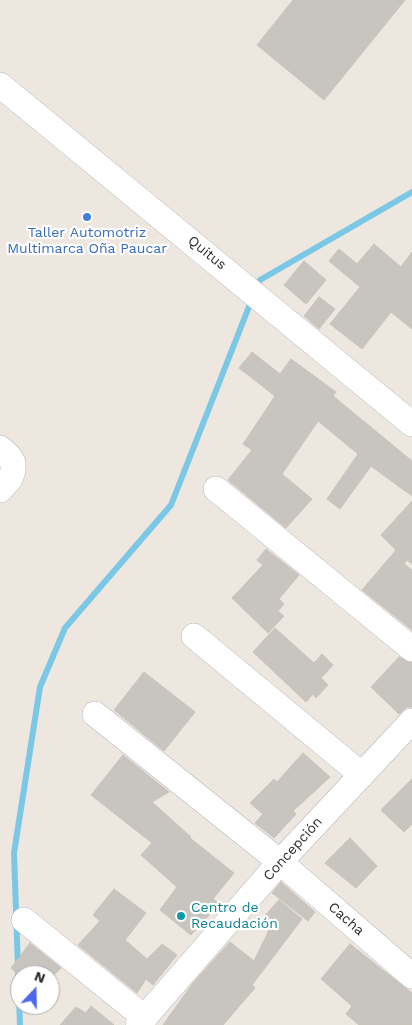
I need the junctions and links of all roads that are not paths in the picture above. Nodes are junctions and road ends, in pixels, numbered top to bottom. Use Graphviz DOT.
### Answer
graph roads {
  1 [pos="0,85"];
  2 [pos="412,424"];
  3 [pos="0,448"];
  4 [pos="216,489"];
  5 [pos="0,490"];
  6 [pos="194,636"];
  7 [pos="412,649"];
  8 [pos="95,714"];
  9 [pos="412,721"];
  10 [pos="362,774"];
  11 [pos="280,862"];
  12 [pos="24,920"];
  13 [pos="412,976"];
  14 [pos="142,1021"];
  1 -- 2 [label="street, Quitus"];
  3 -- 5 [label="street"];
  4 -- 7 [label="street"];
  6 -- 10 [label="street"];
  8 -- 11 [label="street, Cacha"];
  9 -- 10 [label="street, Concepción"];
  10 -- 11 [label="street, Concepción"];
  11 -- 13 [label="street, Cacha"];
  11 -- 14 [label="street, Concepción"];
  12 -- 14 [label="street"];
}
